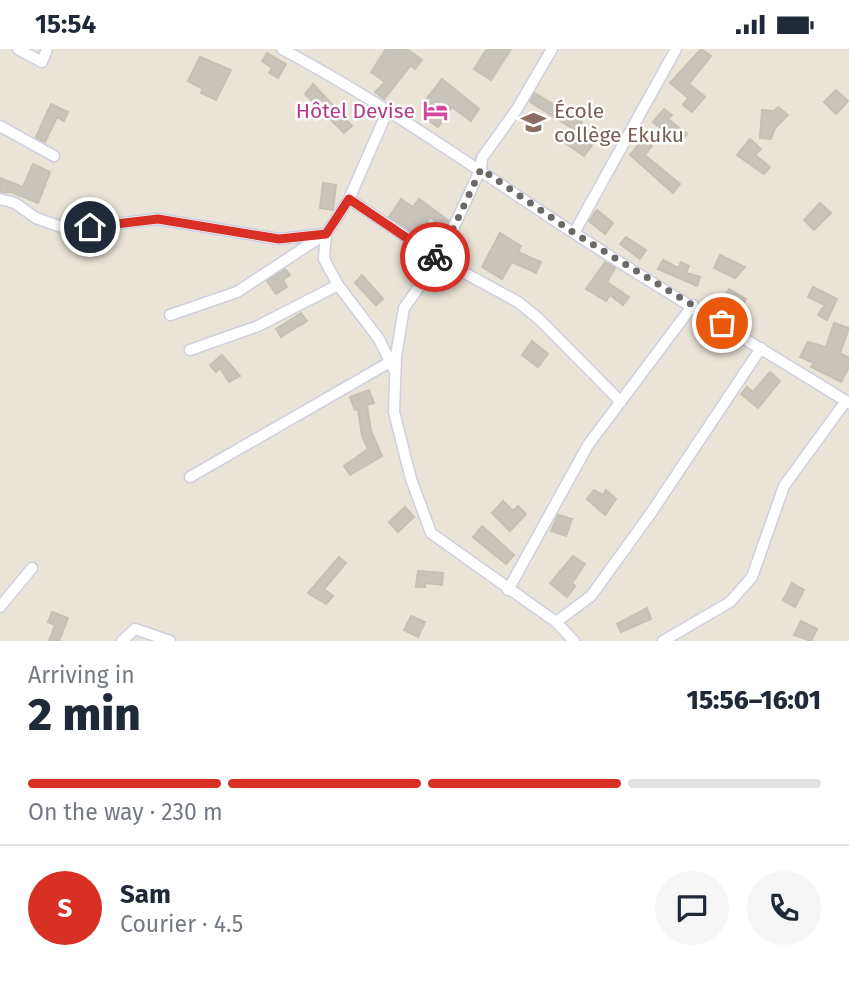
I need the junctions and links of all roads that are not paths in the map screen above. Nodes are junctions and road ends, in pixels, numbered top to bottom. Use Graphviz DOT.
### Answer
graph roads {
  1 [pos="18,49"];
  2 [pos="47,49"];
  3 [pos="282,49"];
  4 [pos="552,49"];
  5 [pos="676,49"];
  6 [pos="388,110"];
  7 [pos="0,125"];
  8 [pos="54,156"];
  9 [pos="481,169"];
  10 [pos="0,199"];
  11 [pos="349,199"];
  12 [pos="574,233"];
  13 [pos="326,234"];
  14 [pos="439,259"];
  15 [pos="338,285"];
  16 [pos="693,305"];
  17 [pos="170,315"];
  18 [pos="761,348"];
  19 [pos="190,350"];
  20 [pos="390,362"];
  21 [pos="396,374"];
  22 [pos="621,402"];
  23 [pos="847,402"];
  24 [pos="190,477"];
  25 [pos="32,568"];
  26 [pos="508,590"];
  27 [pos="0,607"];
  28 [pos="555,622"];
  29 [pos="122,641"];
  30 [pos="170,641"];
  31 [pos="573,641"];
  32 [pos="663,641"];
  1 -- 2 [label="street"];
  3 -- 6 [label="street"];
  4 -- 9 [label="street"];
  5 -- 12 [label="street"];
  6 -- 9 [label="street"];
  6 -- 11 [label="street"];
  7 -- 8 [label="street"];
  9 -- 12 [label="street"];
  9 -- 14 [label="street"];
  10 -- 13 [label="street"];
  11 -- 13 [label="street"];
  11 -- 14 [label="street"];
  12 -- 16 [label="street"];
  13 -- 15 [label="street"];
  13 -- 17 [label="street"];
  14 -- 21 [label="street"];
  14 -- 22 [label="street"];
  15 -- 19 [label="street"];
  15 -- 20 [label="street"];
  16 -- 18 [label="street"];
  16 -- 22 [label="street"];
  18 -- 23 [label="street"];
  18 -- 28 [label="street"];
  20 -- 21 [label="street"];
  20 -- 24 [label="street"];
  21 -- 26 [label="street"];
  22 -- 26 [label="street"];
  23 -- 32 [label="street"];
  25 -- 27 [label="street"];
  26 -- 28 [label="street"];
  28 -- 31 [label="street"];
  29 -- 30 [label="street"];
}
